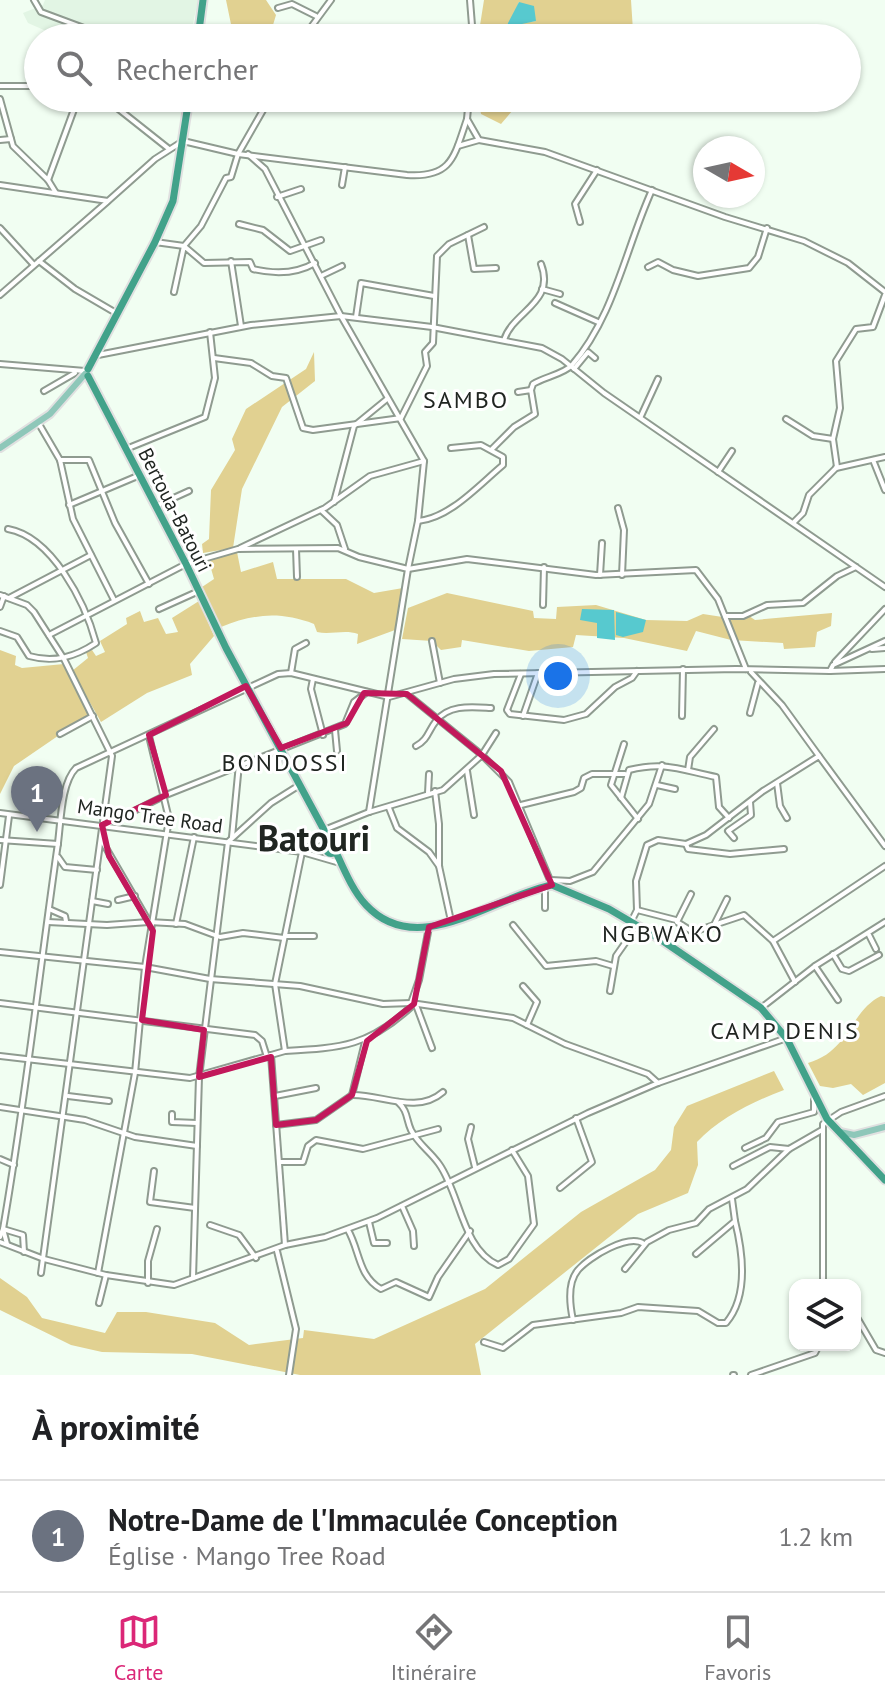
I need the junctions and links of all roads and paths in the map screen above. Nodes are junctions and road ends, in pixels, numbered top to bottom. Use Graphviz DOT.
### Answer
graph roads {
  1 [pos="34,0"];
  2 [pos="203,0"];
  3 [pos="331,0"];
  4 [pos="470,0"];
  5 [pos="278,8"];
  6 [pos="316,16"];
  7 [pos="73,24"];
  8 [pos="200,24"];
  9 [pos="311,24"];
  10 [pos="472,24"];
  11 [pos="0,86"];
  12 [pos="24,86"];
  13 [pos="0,102"];
  14 [pos="73,112"];
  15 [pos="122,112"];
  16 [pos="187,112"];
  17 [pos="262,112"];
  18 [pos="468,112"];
  19 [pos="467,119"];
  20 [pos="11,139"];
  21 [pos="0,140"];
  22 [pos="479,140"];
  23 [pos="183,141"];
  24 [pos="458,146"];
  25 [pos="169,149"];
  26 [pos="238,154"];
  27 [pos="248,154"];
  28 [pos="345,167"];
  29 [pos="597,170"];
  30 [pos="48,180"];
  31 [pos="0,185"];
  32 [pos="342,185"];
  33 [pos="301,189"];
  34 [pos="652,190"];
  35 [pos="56,193"];
  36 [pos="277,197"];
  37 [pos="108,201"];
  38 [pos="580,222"];
  39 [pos="239,224"];
  40 [pos="484,227"];
  41 [pos="0,228"];
  42 [pos="767,228"];
  43 [pos="468,235"];
  44 [pos="321,240"];
  45 [pos="155,242"];
  46 [pos="184,246"];
  47 [pos="306,246"];
  48 [pos="39,261"];
  49 [pos="231,261"];
  50 [pos="315,263"];
  51 [pos="541,264"];
  52 [pos="34,265"];
  53 [pos="342,266"];
  54 [pos="648,267"];
  55 [pos="496,268"];
  56 [pos="321,276"];
  57 [pos="542,289"];
  58 [pos="174,292"];
  59 [pos="1,293"];
  60 [pos="560,294"];
  61 [pos="885,294"];
  62 [pos="434,296"];
  63 [pos="555,303"];
  64 [pos="117,314"];
  65 [pos="341,316"];
  66 [pos="356,317"];
  67 [pos="598,322"];
  68 [pos="242,327"];
  69 [pos="432,327"];
  70 [pos="210,332"];
  71 [pos="504,340"];
  72 [pos="94,357"];
  73 [pos="214,358"];
  74 [pos="595,358"];
  75 [pos="0,364"];
  76 [pos="573,368"];
  77 [pos="84,373"];
  78 [pos="658,379"];
  79 [pos="531,390"];
  80 [pos="44,391"];
  81 [pos="518,392"];
  82 [pos="387,399"];
  83 [pos="641,416"];
  84 [pos="401,418"];
  85 [pos="786,419"];
  86 [pos="39,424"];
  87 [pos="354,426"];
  88 [pos="833,439"];
  89 [pos="0,448"];
  90 [pos="451,448"];
  91 [pos="126,449"];
  92 [pos="492,449"];
  93 [pos="732,451"];
  94 [pos="885,457"];
  95 [pos="60,460"];
  96 [pos="873,460"];
  97 [pos="424,461"];
  98 [pos="836,468"];
  99 [pos="718,472"];
  100 [pos="140,475"];
  101 [pos="885,490"];
  102 [pos="189,491"];
  103 [pos="101,492"];
  104 [pos="334,502"];
  105 [pos="69,505"];
  106 [pos="156,506"];
  107 [pos="618,508"];
  108 [pos="321,510"];
  109 [pos="418,521"];
  110 [pos="794,522"];
  111 [pos="8,529"];
  112 [pos="602,543"];
  113 [pos="238,549"];
  114 [pos="296,549"];
  115 [pos="345,549"];
  116 [pos="91,555"];
  117 [pos="186,564"];
  118 [pos="544,567"];
  119 [pos="856,567"];
  120 [pos="408,569"];
  121 [pos="62,571"];
  122 [pos="600,575"];
  123 [pos="622,575"];
  124 [pos="297,577"];
  125 [pos="149,584"];
  126 [pos="885,587"];
  127 [pos="199,591"];
  128 [pos="4,596"];
  129 [pos="114,601"];
  130 [pos="543,605"];
  131 [pos="0,607"];
  132 [pos="159,609"];
  133 [pos="885,609"];
  134 [pos="85,616"];
  135 [pos="725,616"];
  136 [pos="0,631"];
  137 [pos="49,635"];
  138 [pos="432,641"];
  139 [pos="885,641"];
  140 [pos="306,643"];
  141 [pos="869,648"];
  142 [pos="885,648"];
  143 [pos="64,659"];
  144 [pos="831,668"];
  145 [pos="683,669"];
  146 [pos="885,669"];
  147 [pos="637,670"];
  148 [pos="749,670"];
  149 [pos="291,673"];
  150 [pos="538,673"];
  151 [pos="521,674"];
  152 [pos="313,678"];
  153 [pos="440,683"];
  154 [pos="758,683"];
  155 [pos="246,686"];
  156 [pos="356,689"];
  157 [pos="369,692"];
  158 [pos="407,694"];
  159 [pos="358,696"];
  160 [pos="389,697"];
  161 [pos="491,708"];
  162 [pos="750,713"];
  163 [pos="93,716"];
  164 [pos="523,716"];
  165 [pos="682,716"];
  166 [pos="436,719"];
  167 [pos="335,729"];
  168 [pos="714,729"];
  169 [pos="496,733"];
  170 [pos="60,734"];
  171 [pos="149,735"];
  172 [pos="323,735"];
  173 [pos="624,744"];
  174 [pos="416,746"];
  175 [pos="281,748"];
  176 [pos="337,751"];
  177 [pos="112,753"];
  178 [pos="482,755"];
  179 [pos="819,756"];
  180 [pos="239,764"];
  181 [pos="662,765"];
  182 [pos="688,770"];
  183 [pos="467,771"];
  184 [pos="613,773"];
  185 [pos="429,774"];
  186 [pos="625,774"];
  187 [pos="777,782"];
  188 [pos="657,785"];
  189 [pos="298,786"];
  190 [pos="675,789"];
  191 [pos="435,791"];
  192 [pos="428,793"];
  193 [pos="166,795"];
  194 [pos="621,798"];
  195 [pos="750,802"];
  196 [pos="521,805"];
  197 [pos="389,808"];
  198 [pos="369,812"];
  199 [pos="0,813"];
  200 [pos="474,815"];
  201 [pos="9,816"];
  202 [pos="729,818"];
  203 [pos="787,818"];
  204 [pos="638,819"];
  205 [pos="63,820"];
  206 [pos="105,825"];
  207 [pos="168,832"];
  208 [pos="324,832"];
  209 [pos="194,837"];
  210 [pos="232,837"];
  211 [pos="734,838"];
  212 [pos="101,839"];
  213 [pos="0,840"];
  214 [pos="7,840"];
  215 [pos="228,842"];
  216 [pos="58,844"];
  217 [pos="686,844"];
  218 [pos="885,846"];
  219 [pos="784,849"];
  220 [pos="2,851"];
  221 [pos="302,852"];
  222 [pos="57,854"];
  223 [pos="341,862"];
  224 [pos="439,866"];
  225 [pos="885,866"];
  226 [pos="97,870"];
  227 [pos="1,876"];
  228 [pos="549,884"];
  229 [pos="0,885"];
  230 [pos="691,894"];
  231 [pos="135,896"];
  232 [pos="727,899"];
  233 [pos="118,900"];
  234 [pos="92,901"];
  235 [pos="108,904"];
  236 [pos="545,908"];
  237 [pos="49,909"];
  238 [pos="637,910"];
  239 [pos="676,920"];
  240 [pos="66,921"];
  241 [pos="451,921"];
  242 [pos="48,922"];
  243 [pos="152,922"];
  244 [pos="885,922"];
  245 [pos="89,924"];
  246 [pos="176,924"];
  247 [pos="634,924"];
  248 [pos="513,925"];
  249 [pos="429,927"];
  250 [pos="713,927"];
  251 [pos="217,935"];
  252 [pos="869,935"];
  253 [pos="314,936"];
  254 [pos="285,937"];
  255 [pos="773,941"];
  256 [pos="876,949"];
  257 [pos="0,952"];
  258 [pos="833,954"];
  259 [pos="879,955"];
  260 [pos="43,956"];
  261 [pos="82,961"];
  262 [pos="613,966"];
  263 [pos="815,966"];
  264 [pos="145,967"];
  265 [pos="210,979"];
  266 [pos="796,979"];
  267 [pos="275,984"];
  268 [pos="523,986"];
  269 [pos="610,991"];
  270 [pos="838,1000"];
  271 [pos="0,1003"];
  272 [pos="413,1004"];
  273 [pos="38,1007"];
  274 [pos="761,1008"];
  275 [pos="78,1014"];
  276 [pos="142,1020"];
  277 [pos="527,1025"];
  278 [pos="778,1028"];
  279 [pos="204,1030"];
  280 [pos="787,1039"];
  281 [pos="773,1041"];
  282 [pos="365,1042"];
  283 [pos="432,1048"];
  284 [pos="285,1051"];
  285 [pos="0,1056"];
  286 [pos="269,1056"];
  287 [pos="30,1061"];
  288 [pos="72,1064"];
  289 [pos="135,1073"];
  290 [pos="199,1077"];
  291 [pos="658,1083"];
  292 [pos="316,1088"];
  293 [pos="443,1092"];
  294 [pos="352,1095"];
  295 [pos="68,1096"];
  296 [pos="275,1096"];
  297 [pos="816,1096"];
  298 [pos="885,1096"];
  299 [pos="109,1101"];
  300 [pos="398,1102"];
  301 [pos="0,1107"];
  302 [pos="23,1110"];
  303 [pos="172,1114"];
  304 [pos="64,1116"];
  305 [pos="576,1118"];
  306 [pos="827,1119"];
  307 [pos="198,1123"];
  308 [pos="276,1125"];
  309 [pos="471,1127"];
  310 [pos="885,1127"];
  311 [pos="438,1129"];
  312 [pos="822,1130"];
  313 [pos="122,1131"];
  314 [pos="840,1132"];
  315 [pos="854,1135"];
  316 [pos="415,1136"];
  317 [pos="850,1143"];
  318 [pos="197,1146"];
  319 [pos="745,1148"];
  320 [pos="789,1149"];
  321 [pos="512,1150"];
  322 [pos="0,1159"];
  323 [pos="280,1162"];
  324 [pos="14,1165"];
  325 [pos="733,1166"];
  326 [pos="475,1167"];
  327 [pos="154,1171"];
  328 [pos="885,1180"];
  329 [pos="447,1182"];
  330 [pos="560,1188"];
  331 [pos="732,1199"];
  332 [pos="402,1206"];
  333 [pos="195,1208"];
  334 [pos="735,1221"];
  335 [pos="369,1222"];
  336 [pos="210,1225"];
  337 [pos="3,1229"];
  338 [pos="157,1229"];
  339 [pos="348,1230"];
  340 [pos="470,1231"];
  341 [pos="0,1239"];
  342 [pos="387,1243"];
  343 [pos="7,1244"];
  344 [pos="644,1244"];
  345 [pos="414,1246"];
  346 [pos="281,1250"];
  347 [pos="24,1252"];
  348 [pos="696,1254"];
  349 [pos="256,1258"];
  350 [pos="44,1259"];
  351 [pos="625,1269"];
  352 [pos="41,1273"];
  353 [pos="98,1273"];
  354 [pos="106,1275"];
  355 [pos="193,1278"];
  356 [pos="823,1279"];
  357 [pos="148,1283"];
  358 [pos="99,1303"];
  359 [pos="573,1320"];
  360 [pos="861,1325"];
  361 [pos="484,1342"];
  362 [pos="816,1351"];
  363 [pos="885,1353"];
  364 [pos="289,1375"];
  365 [pos="751,1375"];
  1 -- 7 [label="street"];
  2 -- 8 [label="highway"];
  3 -- 6 [label="street"];
  4 -- 10 [label="street"];
  5 -- 6 [label="street"];
  6 -- 9 [label="street"];
  11 -- 12 [label="street"];
  13 -- 20 [label="street"];
  14 -- 30 [label="street"];
  15 -- 25 [label="street"];
  16 -- 23 [label="highway"];
  17 -- 26 [label="street"];
  18 -- 19 [label="street"];
  19 -- 22 [label="street"];
  19 -- 24 [label="street"];
  20 -- 21 [label="street"];
  20 -- 30 [label="street"];
  22 -- 24 [label="street"];
  22 -- 29 [label="street"];
  23 -- 25 [label="street"];
  23 -- 26 [label="street"];
  23 -- 45 [label="highway"];
  24 -- 28 [label="street"];
  25 -- 37 [label="street"];
  26 -- 27 [label="street"];
  26 -- 46 [label="street"];
  27 -- 28 [label="street"];
  27 -- 36 [label="street"];
  28 -- 32 [label="street"];
  29 -- 34 [label="street"];
  29 -- 38 [label="street"];
  30 -- 35 [label="street"];
  31 -- 35 [label="street"];
  33 -- 36 [label="street"];
  34 -- 42 [label="street"];
  34 -- 67 [label="street"];
  35 -- 37 [label="street"];
  36 -- 47 [label="street"];
  37 -- 48 [label="street"];
  39 -- 47 [label="street"];
  40 -- 43 [label="street"];
  41 -- 52 [label="street"];
  42 -- 54 [label="street"];
  42 -- 61 [label="street"];
  43 -- 55 [label="street"];
  43 -- 62 [label="street"];
  44 -- 47 [label="street"];
  45 -- 46 [label="street"];
  45 -- 64 [label="highway"];
  46 -- 49 [label="street"];
  46 -- 58 [label="street"];
  47 -- 50 [label="street"];
  48 -- 52 [label="street"];
  48 -- 64 [label="street"];
  49 -- 50 [label="street"];
  49 -- 68 [label="street"];
  50 -- 56 [label="street"];
  51 -- 57 [label="street"];
  52 -- 59 [label="street"];
  53 -- 56 [label="street"];
  56 -- 65 [label="street"];
  57 -- 60 [label="street"];
  57 -- 71 [label="street"];
  61 -- 88 [label="street"];
  62 -- 66 [label="street"];
  62 -- 69 [label="street"];
  63 -- 67 [label="street"];
  64 -- 72 [label="highway"];
  65 -- 66 [label="street"];
  65 -- 68 [label="street"];
  65 -- 82 [label="street"];
  66 -- 69 [label="street"];
  67 -- 76 [label="street"];
  68 -- 70 [label="street"];
  69 -- 71 [label="street"];
  69 -- 84 [label="street"];
  70 -- 72 [label="street"];
  70 -- 73 [label="street"];
  71 -- 76 [label="street"];
  72 -- 77 [label="highway"];
  73 -- 87 [label="street"];
  73 -- 91 [label="street"];
  74 -- 76 [label="street"];
  75 -- 77 [label="street"];
  76 -- 79 [label="street"];
  76 -- 83 [label="street"];
  77 -- 80 [label="street"];
  77 -- 86 [label="main road"];
  77 -- 91 [label="highway, Bertoua-Batouri"];
  78 -- 83 [label="street"];
  79 -- 81 [label="street"];
  79 -- 92 [label="street"];
  82 -- 84 [label="street"];
  82 -- 87 [label="street"];
  83 -- 99 [label="street"];
  84 -- 87 [label="street"];
  84 -- 97 [label="street"];
  85 -- 88 [label="street"];
  86 -- 89 [label="main road"];
  86 -- 95 [label="street"];
  87 -- 104 [label="street"];
  88 -- 98 [label="street"];
  90 -- 92 [label="street"];
  91 -- 100 [label="highway, Bertoua-Batouri"];
  92 -- 109 [label="street"];
  93 -- 99 [label="street"];
  94 -- 96 [label="street"];
  95 -- 103 [label="street"];
  95 -- 105 [label="street"];
  96 -- 98 [label="street"];
  96 -- 101 [label="street"];
  97 -- 104 [label="street"];
  97 -- 109 [label="street"];
  98 -- 110 [label="street"];
  99 -- 110 [label="street"];
  100 -- 103 [label="street"];
  100 -- 106 [label="highway, Bertoua-Batouri"];
  102 -- 106 [label="street"];
  103 -- 105 [label="street"];
  103 -- 125 [label="street"];
  104 -- 108 [label="street"];
  105 -- 116 [label="street"];
  106 -- 117 [label="highway, Bertoua-Batouri"];
  107 -- 123 [label="street"];
  108 -- 113 [label="street"];
  108 -- 115 [label="street"];
  109 -- 120 [label="street"];
  110 -- 119 [label="street"];
  111 -- 121 [label="street"];
  112 -- 122 [label="street"];
  113 -- 114 [label="street"];
  113 -- 117 [label="street"];
  114 -- 115 [label="street"];
  114 -- 124 [label="street"];
  115 -- 120 [label="street"];
  116 -- 121 [label="street"];
  116 -- 129 [label="street"];
  117 -- 125 [label="street"];
  117 -- 127 [label="highway, Bertoua-Batouri"];
  118 -- 120 [label="street"];
  118 -- 122 [label="street"];
  118 -- 130 [label="street"];
  119 -- 126 [label="street"];
  119 -- 135 [label="street"];
  120 -- 160 [label="street"];
  121 -- 128 [label="street"];
  121 -- 134 [label="street"];
  122 -- 123 [label="street"];
  123 -- 135 [label="street"];
  125 -- 129 [label="street"];
  127 -- 132 [label="street"];
  127 -- 155 [label="highway, Bertoua-Batouri"];
  128 -- 131 [label="street"];
  128 -- 137 [label="street"];
  129 -- 134 [label="street"];
  133 -- 144 [label="street"];
  134 -- 137 [label="street"];
  134 -- 143 [label="street"];
  135 -- 148 [label="street"];
  136 -- 143 [label="street"];
  137 -- 143 [label="street"];
  138 -- 153 [label="street"];
  139 -- 141 [label="street"];
  140 -- 149 [label="street"];
  141 -- 142 [label="street"];
  141 -- 144 [label="street"];
  143 -- 163 [label="street"];
  144 -- 146 [label="street"];
  144 -- 148 [label="street"];
  145 -- 147 [label="street"];
  145 -- 148 [label="street"];
  145 -- 165 [label="street"];
  147 -- 150 [label="street"];
  147 -- 164 [label="street"];
  148 -- 154 [label="street"];
  149 -- 152 [label="street"];
  149 -- 155 [label="street"];
  150 -- 151 [label="street"];
  150 -- 164 [label="street"];
  151 -- 153 [label="street"];
  151 -- 164 [label="street"];
  152 -- 156 [label="street"];
  152 -- 172 [label="street"];
  153 -- 158 [label="street"];
  154 -- 162 [label="street"];
  154 -- 179 [label="street"];
  155 -- 171 [label="street"];
  155 -- 175 [label="highway, Bertoua-Batouri"];
  156 -- 157 [label="street"];
  156 -- 159 [label="street"];
  157 -- 159 [label="street"];
  157 -- 160 [label="street"];
  158 -- 160 [label="street"];
  158 -- 166 [label="street"];
  159 -- 167 [label="street"];
  160 -- 198 [label="street"];
  161 -- 166 [label="street"];
  163 -- 170 [label="street"];
  163 -- 177 [label="street"];
  166 -- 174 [label="street"];
  166 -- 178 [label="street"];
  167 -- 172 [label="street"];
  167 -- 176 [label="street"];
  168 -- 182 [label="street"];
  169 -- 178 [label="street"];
  171 -- 177 [label="street"];
  171 -- 193 [label="street"];
  172 -- 175 [label="street"];
  173 -- 184 [label="street"];
  175 -- 180 [label="street"];
  175 -- 189 [label="highway, Bertoua-Batouri"];
  177 -- 205 [label="street"];
  177 -- 206 [label="street"];
  178 -- 183 [label="street"];
  178 -- 196 [label="street"];
  179 -- 187 [label="street"];
  179 -- 218 [label="street"];
  180 -- 193 [label="street"];
  180 -- 210 [label="street"];
  181 -- 182 [label="street"];
  181 -- 186 [label="street"];
  181 -- 188 [label="street"];
  182 -- 202 [label="street"];
  183 -- 191 [label="street"];
  183 -- 200 [label="street"];
  184 -- 186 [label="street"];
  184 -- 194 [label="street"];
  184 -- 196 [label="street"];
  185 -- 192 [label="street"];
  186 -- 194 [label="street"];
  187 -- 195 [label="street"];
  187 -- 203 [label="street"];
  188 -- 190 [label="street"];
  188 -- 204 [label="street"];
  189 -- 208 [label="highway, Bertoua-Batouri"];
  189 -- 210 [label="street"];
  191 -- 192 [label="street"];
  191 -- 224 [label="street"];
  192 -- 197 [label="street"];
  193 -- 206 [label="street"];
  193 -- 207 [label="street"];
  194 -- 204 [label="street"];
  195 -- 202 [label="street"];
  195 -- 211 [label="street"];
  196 -- 228 [label="street"];
  197 -- 198 [label="street"];
  197 -- 224 [label="street"];
  198 -- 208 [label="street"];
  199 -- 201 [label="street, Mango Tree Road"];
  201 -- 205 [label="street, Mango Tree Road"];
  201 -- 214 [label="street"];
  202 -- 217 [label="street"];
  204 -- 228 [label="street"];
  205 -- 206 [label="street, Mango Tree Road"];
  205 -- 216 [label="street"];
  206 -- 207 [label="street, Mango Tree Road"];
  206 -- 212 [label="street"];
  207 -- 209 [label="street, Mango Tree Road"];
  207 -- 243 [label="street"];
  208 -- 221 [label="street"];
  208 -- 223 [label="highway, Bertoua-Batouri"];
  209 -- 215 [label="street, Mango Tree Road"];
  209 -- 246 [label="street"];
  210 -- 215 [label="street"];
  212 -- 226 [label="street"];
  212 -- 231 [label="street"];
  213 -- 214 [label="street"];
  214 -- 216 [label="street"];
  214 -- 220 [label="street"];
  215 -- 221 [label="street, Mango Tree Road"];
  215 -- 251 [label="street"];
  216 -- 222 [label="street"];
  217 -- 219 [label="street"];
  217 -- 238 [label="street"];
  220 -- 227 [label="street"];
  221 -- 223 [label="street, Mango Tree Road"];
  221 -- 254 [label="street"];
  222 -- 226 [label="street"];
  222 -- 237 [label="street"];
  223 -- 249 [label="highway"];
  224 -- 241 [label="street"];
  225 -- 255 [label="street"];
  226 -- 234 [label="street"];
  227 -- 229 [label="street"];
  228 -- 236 [label="street"];
  228 -- 241 [label="highway"];
  228 -- 247 [label="highway"];
  230 -- 239 [label="street"];
  231 -- 233 [label="street"];
  231 -- 243 [label="street"];
  232 -- 250 [label="street"];
  234 -- 235 [label="street"];
  234 -- 245 [label="street"];
  237 -- 240 [label="street"];
  237 -- 242 [label="street"];
  238 -- 239 [label="street"];
  238 -- 247 [label="street"];
  239 -- 250 [label="street"];
  240 -- 242 [label="street"];
  240 -- 245 [label="street"];
  241 -- 249 [label="highway"];
  242 -- 260 [label="street"];
  243 -- 245 [label="street"];
  243 -- 246 [label="street"];
  243 -- 264 [label="street"];
  244 -- 252 [label="street"];
  245 -- 261 [label="street"];
  246 -- 251 [label="street"];
  247 -- 262 [label="street"];
  247 -- 274 [label="highway"];
  248 -- 262 [label="street"];
  249 -- 272 [label="street"];
  250 -- 255 [label="street"];
  251 -- 254 [label="street"];
  251 -- 265 [label="street"];
  252 -- 256 [label="street"];
  252 -- 258 [label="street"];
  253 -- 254 [label="street"];
  254 -- 267 [label="street"];
  255 -- 266 [label="street"];
  257 -- 260 [label="street"];
  258 -- 259 [label="street"];
  258 -- 263 [label="street"];
  260 -- 261 [label="street"];
  260 -- 273 [label="street"];
  261 -- 264 [label="street"];
  261 -- 275 [label="street"];
  262 -- 269 [label="street"];
  263 -- 266 [label="street"];
  263 -- 270 [label="street"];
  264 -- 265 [label="street"];
  264 -- 276 [label="street"];
  265 -- 267 [label="street"];
  265 -- 279 [label="street"];
  266 -- 274 [label="street"];
  267 -- 272 [label="street"];
  267 -- 284 [label="street"];
  268 -- 277 [label="street"];
  271 -- 273 [label="street"];
  272 -- 277 [label="street"];
  272 -- 282 [label="street"];
  272 -- 283 [label="street"];
  273 -- 275 [label="street"];
  273 -- 287 [label="street"];
  274 -- 278 [label="highway"];
  275 -- 276 [label="street"];
  275 -- 288 [label="street"];
  276 -- 279 [label="street"];
  276 -- 289 [label="street"];
  277 -- 291 [label="street"];
  278 -- 280 [label="highway"];
  278 -- 281 [label="street"];
  279 -- 286 [label="street"];
  279 -- 290 [label="street"];
  280 -- 281 [label="street"];
  280 -- 297 [label="highway"];
  281 -- 291 [label="street"];
  282 -- 284 [label="street"];
  282 -- 294 [label="street"];
  284 -- 286 [label="street"];
  285 -- 287 [label="street"];
  286 -- 290 [label="street"];
  286 -- 296 [label="street"];
  287 -- 288 [label="street"];
  287 -- 302 [label="street"];
  288 -- 289 [label="street"];
  288 -- 295 [label="street"];
  289 -- 290 [label="street"];
  289 -- 313 [label="street"];
  290 -- 307 [label="street"];
  291 -- 305 [label="street"];
  292 -- 296 [label="street"];
  293 -- 300 [label="street"];
  294 -- 300 [label="street"];
  294 -- 308 [label="street"];
  295 -- 299 [label="street"];
  295 -- 304 [label="street"];
  296 -- 308 [label="street"];
  297 -- 306 [label="highway"];
  297 -- 319 [label="street"];
  298 -- 306 [label="street"];
  300 -- 316 [label="street"];
  301 -- 302 [label="street"];
  302 -- 304 [label="street"];
  302 -- 324 [label="street"];
  303 -- 307 [label="street"];
  304 -- 313 [label="street"];
  304 -- 350 [label="street"];
  305 -- 321 [label="street"];
  305 -- 330 [label="street"];
  306 -- 312 [label="street"];
  306 -- 314 [label="highway"];
  307 -- 318 [label="street"];
  308 -- 323 [label="street"];
  309 -- 326 [label="street"];
  310 -- 315 [label="main road"];
  311 -- 316 [label="street"];
  312 -- 320 [label="street"];
  312 -- 356 [label="street"];
  313 -- 318 [label="street"];
  313 -- 353 [label="street"];
  314 -- 315 [label="main road"];
  314 -- 317 [label="highway"];
  315 -- 317 [label="main road"];
  316 -- 323 [label="street"];
  316 -- 329 [label="street"];
  317 -- 328 [label="highway"];
  318 -- 333 [label="street"];
  320 -- 325 [label="street"];
  320 -- 331 [label="street"];
  321 -- 326 [label="street"];
  321 -- 340 [label="street"];
  322 -- 324 [label="street"];
  323 -- 346 [label="street"];
  324 -- 337 [label="street"];
  326 -- 329 [label="street"];
  327 -- 333 [label="street"];
  329 -- 332 [label="street"];
  329 -- 340 [label="street"];
  331 -- 334 [label="street"];
  331 -- 344 [label="street"];
  332 -- 335 [label="street"];
  332 -- 345 [label="street"];
  333 -- 355 [label="street"];
  334 -- 348 [label="street"];
  334 -- 359 [label="street"];
  335 -- 339 [label="street"];
  335 -- 342 [label="street"];
  336 -- 349 [label="street"];
  337 -- 341 [label="street"];
  337 -- 343 [label="street"];
  337 -- 347 [label="street"];
  338 -- 357 [label="street"];
  339 -- 340 [label="street"];
  339 -- 346 [label="street"];
  341 -- 343 [label="street"];
  343 -- 347 [label="street"];
  344 -- 351 [label="street"];
  344 -- 359 [label="street"];
  346 -- 349 [label="street"];
  346 -- 364 [label="street"];
  347 -- 350 [label="street"];
  349 -- 355 [label="street"];
  350 -- 352 [label="street"];
  350 -- 353 [label="street"];
  353 -- 354 [label="street"];
  354 -- 357 [label="street"];
  354 -- 358 [label="street"];
  355 -- 357 [label="street"];
  359 -- 361 [label="street"];
  360 -- 363 [label="street"];
  362 -- 365 [label="street"];
}
